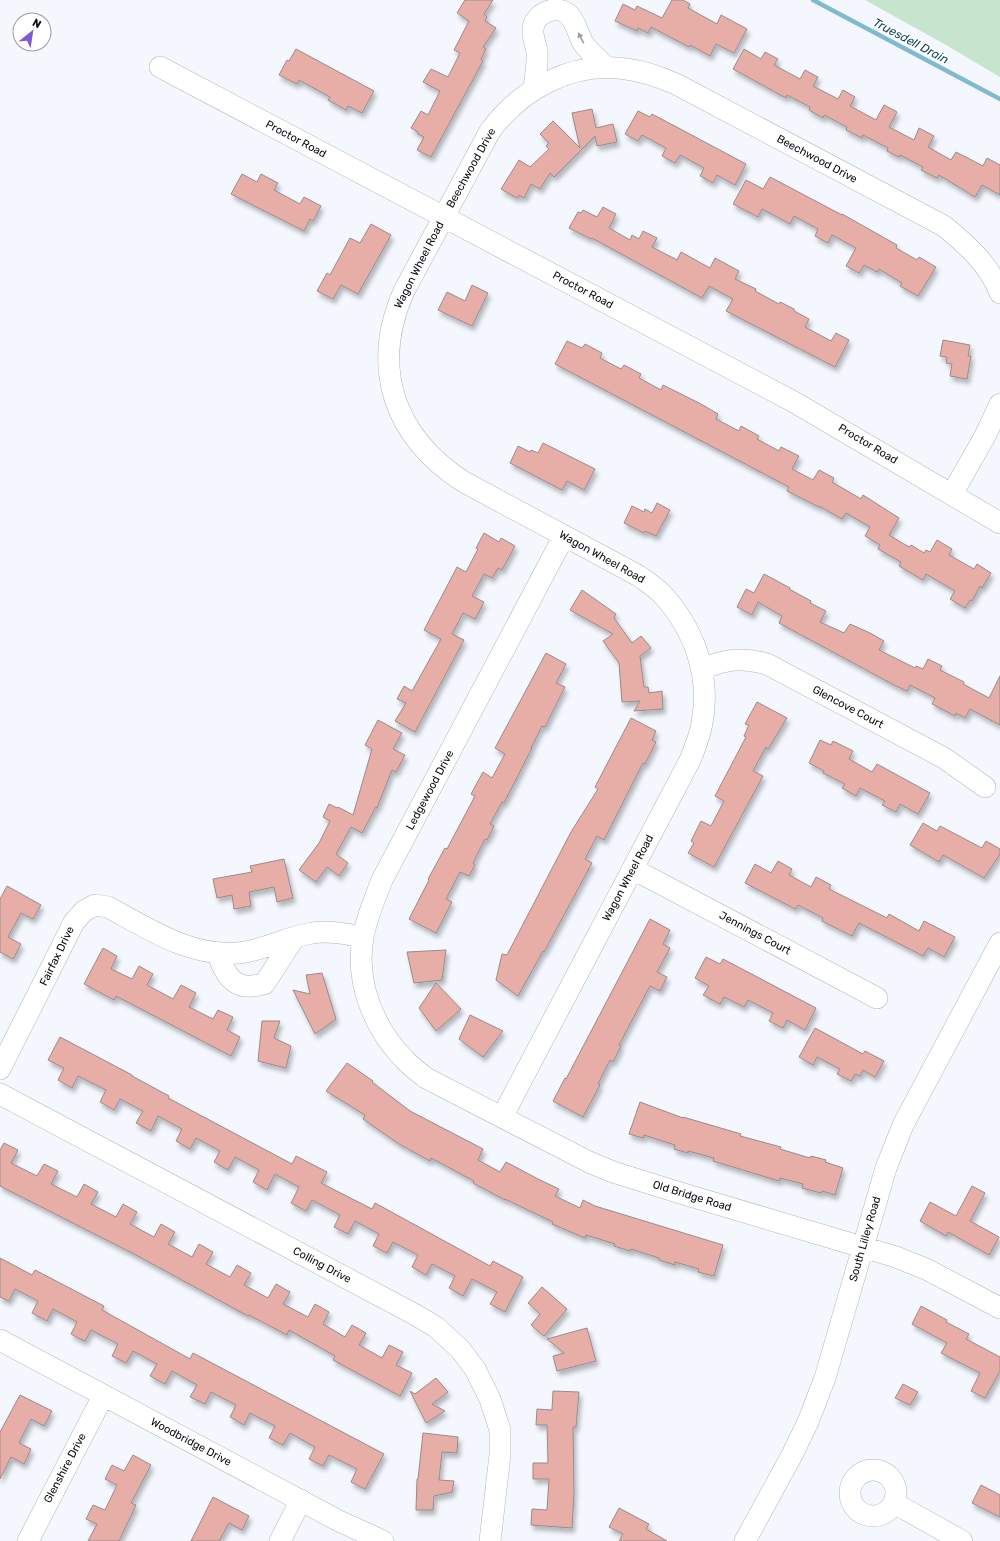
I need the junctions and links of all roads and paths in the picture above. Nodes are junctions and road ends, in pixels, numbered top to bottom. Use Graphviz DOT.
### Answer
graph roads {
  1 [pos="160,67"];
  2 [pos="606,67"];
  3 [pos="534,89"];
  4 [pos="444,217"];
  5 [pos="1000,292"];
  6 [pos="1000,404"];
  7 [pos="952,494"];
  8 [pos="1000,523"];
  9 [pos="564,536"];
  10 [pos="702,669"];
  11 [pos="985,787"];
  12 [pos="633,868"];
  13 [pos="295,937"];
  14 [pos="363,937"];
  15 [pos="1000,942"];
  16 [pos="218,954"];
  17 [pos="877,998"];
  18 [pos="398,1053"];
  19 [pos="0,1069"];
  20 [pos="0,1094"];
  21 [pos="502,1117"];
  22 [pos="863,1247"];
  23 [pos="1000,1308"];
  24 [pos="0,1340"];
  25 [pos="103,1396"];
  26 [pos="301,1500"];
  27 [pos="894,1503"];
  28 [pos="28,1541"];
  29 [pos="280,1541"];
  30 [pos="383,1541"];
  31 [pos="490,1541"];
  32 [pos="745,1541"];
  33 [pos="962,1541"];
  1 -- 4 [label="street, Proctor Road"];
  2 -- 3 [label="street, Beechwood Drive"];
  2 -- 3 [label="street, one-way"];
  2 -- 5 [label="street, Beechwood Drive"];
  3 -- 4 [label="street, Beechwood Drive"];
  4 -- 7 [label="street, Proctor Road"];
  4 -- 9 [label="street, Wagon Wheel Road"];
  6 -- 7 [label="street"];
  7 -- 8 [label="street, Proctor Road"];
  9 -- 10 [label="street, Wagon Wheel Road"];
  9 -- 14 [label="street, Ledgewood Drive"];
  10 -- 11 [label="street, Glencove Court"];
  10 -- 12 [label="street, Wagon Wheel Road"];
  12 -- 17 [label="street, Jennings Court"];
  12 -- 21 [label="street, Wagon Wheel Road"];
  13 -- 14 [label="street, Fairfax Drive"];
  13 -- 16 [label="street, Fairfax Drive"];
  13 -- 16 [label="street"];
  14 -- 18 [label="street, Ledgewood Drive"];
  15 -- 22 [label="street, South Lilley Road"];
  16 -- 19 [label="street, Fairfax Drive"];
  18 -- 21 [label="street, Old Bridge Road"];
  20 -- 31 [label="street, Colling Drive"];
  21 -- 22 [label="street, Old Bridge Road"];
  22 -- 23 [label="street, Old Bridge Road"];
  22 -- 32 [label="street, South Lilley Road"];
  24 -- 25 [label="street, Woodbridge Drive"];
  25 -- 26 [label="street, Woodbridge Drive"];
  25 -- 28 [label="street, Glenshire Drive"];
  26 -- 29 [label="street"];
  26 -- 30 [label="street, Woodbridge Drive"];
  27 -- 33 [label="street"];
}
